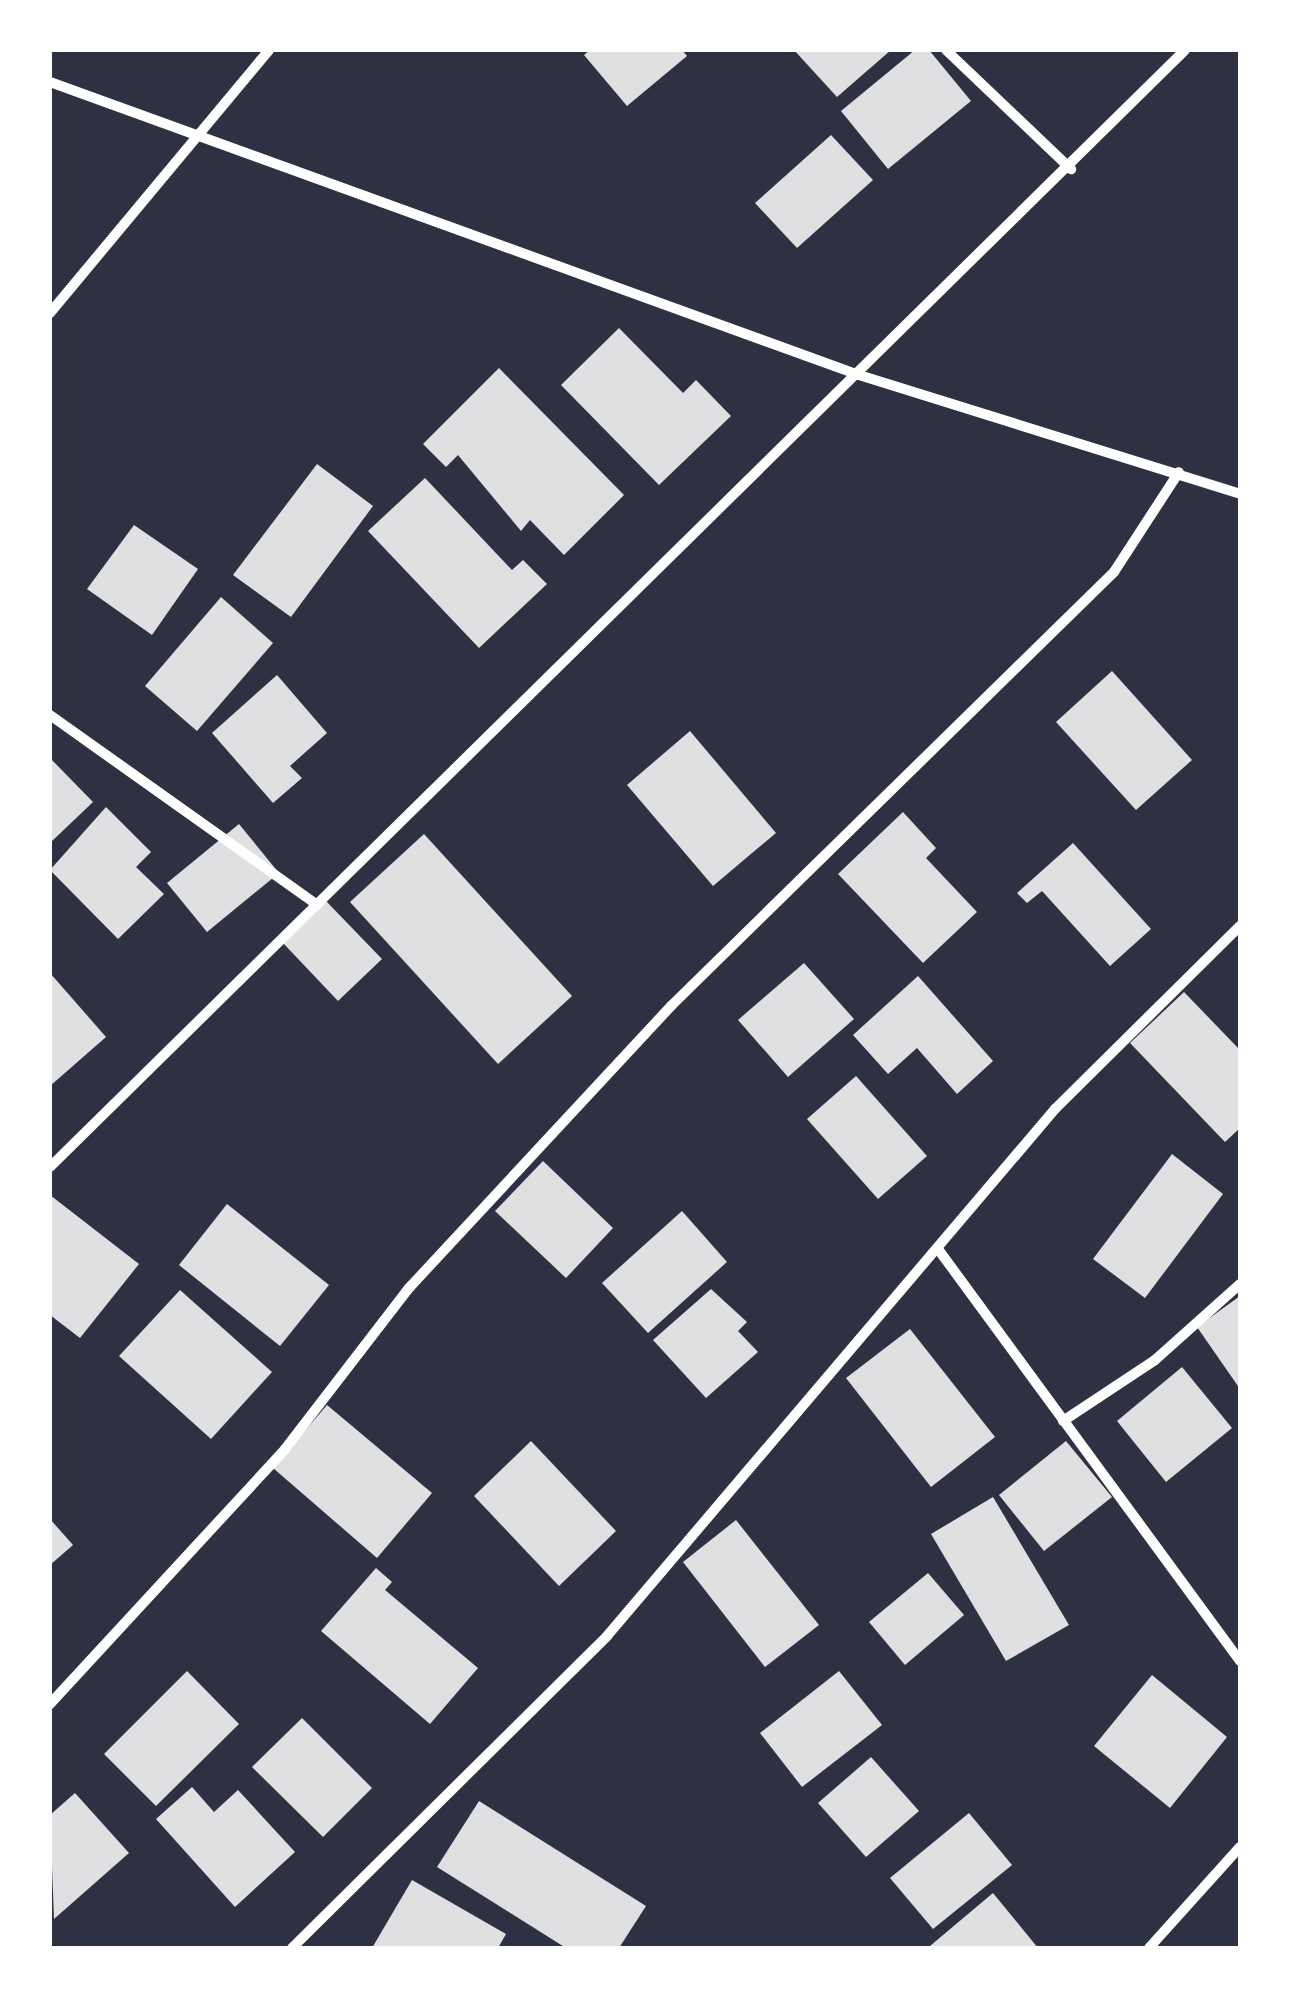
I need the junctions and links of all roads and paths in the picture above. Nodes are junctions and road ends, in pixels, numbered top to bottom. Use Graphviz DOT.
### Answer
graph roads {
  1 [pos="269,50"];
  2 [pos="946,50"];
  3 [pos="1185,50"];
  4 [pos="50,82"];
  5 [pos="190,136"];
  6 [pos="1072,169"];
  7 [pos="50,313"];
  8 [pos="860,375"];
  9 [pos="1179,472"];
  10 [pos="1240,494"];
  11 [pos="50,715"];
  12 [pos="317,905"];
  13 [pos="1240,926"];
  14 [pos="50,1167"];
  15 [pos="938,1249"];
  16 [pos="1240,1284"];
  17 [pos="1063,1421"];
  18 [pos="1240,1661"];
  19 [pos="50,1704"];
  20 [pos="1240,1847"];
  21 [pos="292,1948"];
  22 [pos="1149,1948"];
  1 -- 5 [label="street"];
  2 -- 6 [label="street"];
  3 -- 6 [label="street"];
  4 -- 5 [label="street"];
  5 -- 7 [label="street"];
  5 -- 8 [label="street"];
  6 -- 8 [label="street"];
  8 -- 9 [label="street"];
  8 -- 12 [label="street"];
  9 -- 10 [label="street"];
  9 -- 19 [label="street"];
  11 -- 12 [label="street"];
  12 -- 14 [label="street"];
  13 -- 15 [label="street"];
  15 -- 17 [label="street"];
  15 -- 21 [label="street"];
  16 -- 17 [label="street"];
  17 -- 18 [label="street"];
  20 -- 22 [label="street"];
}
